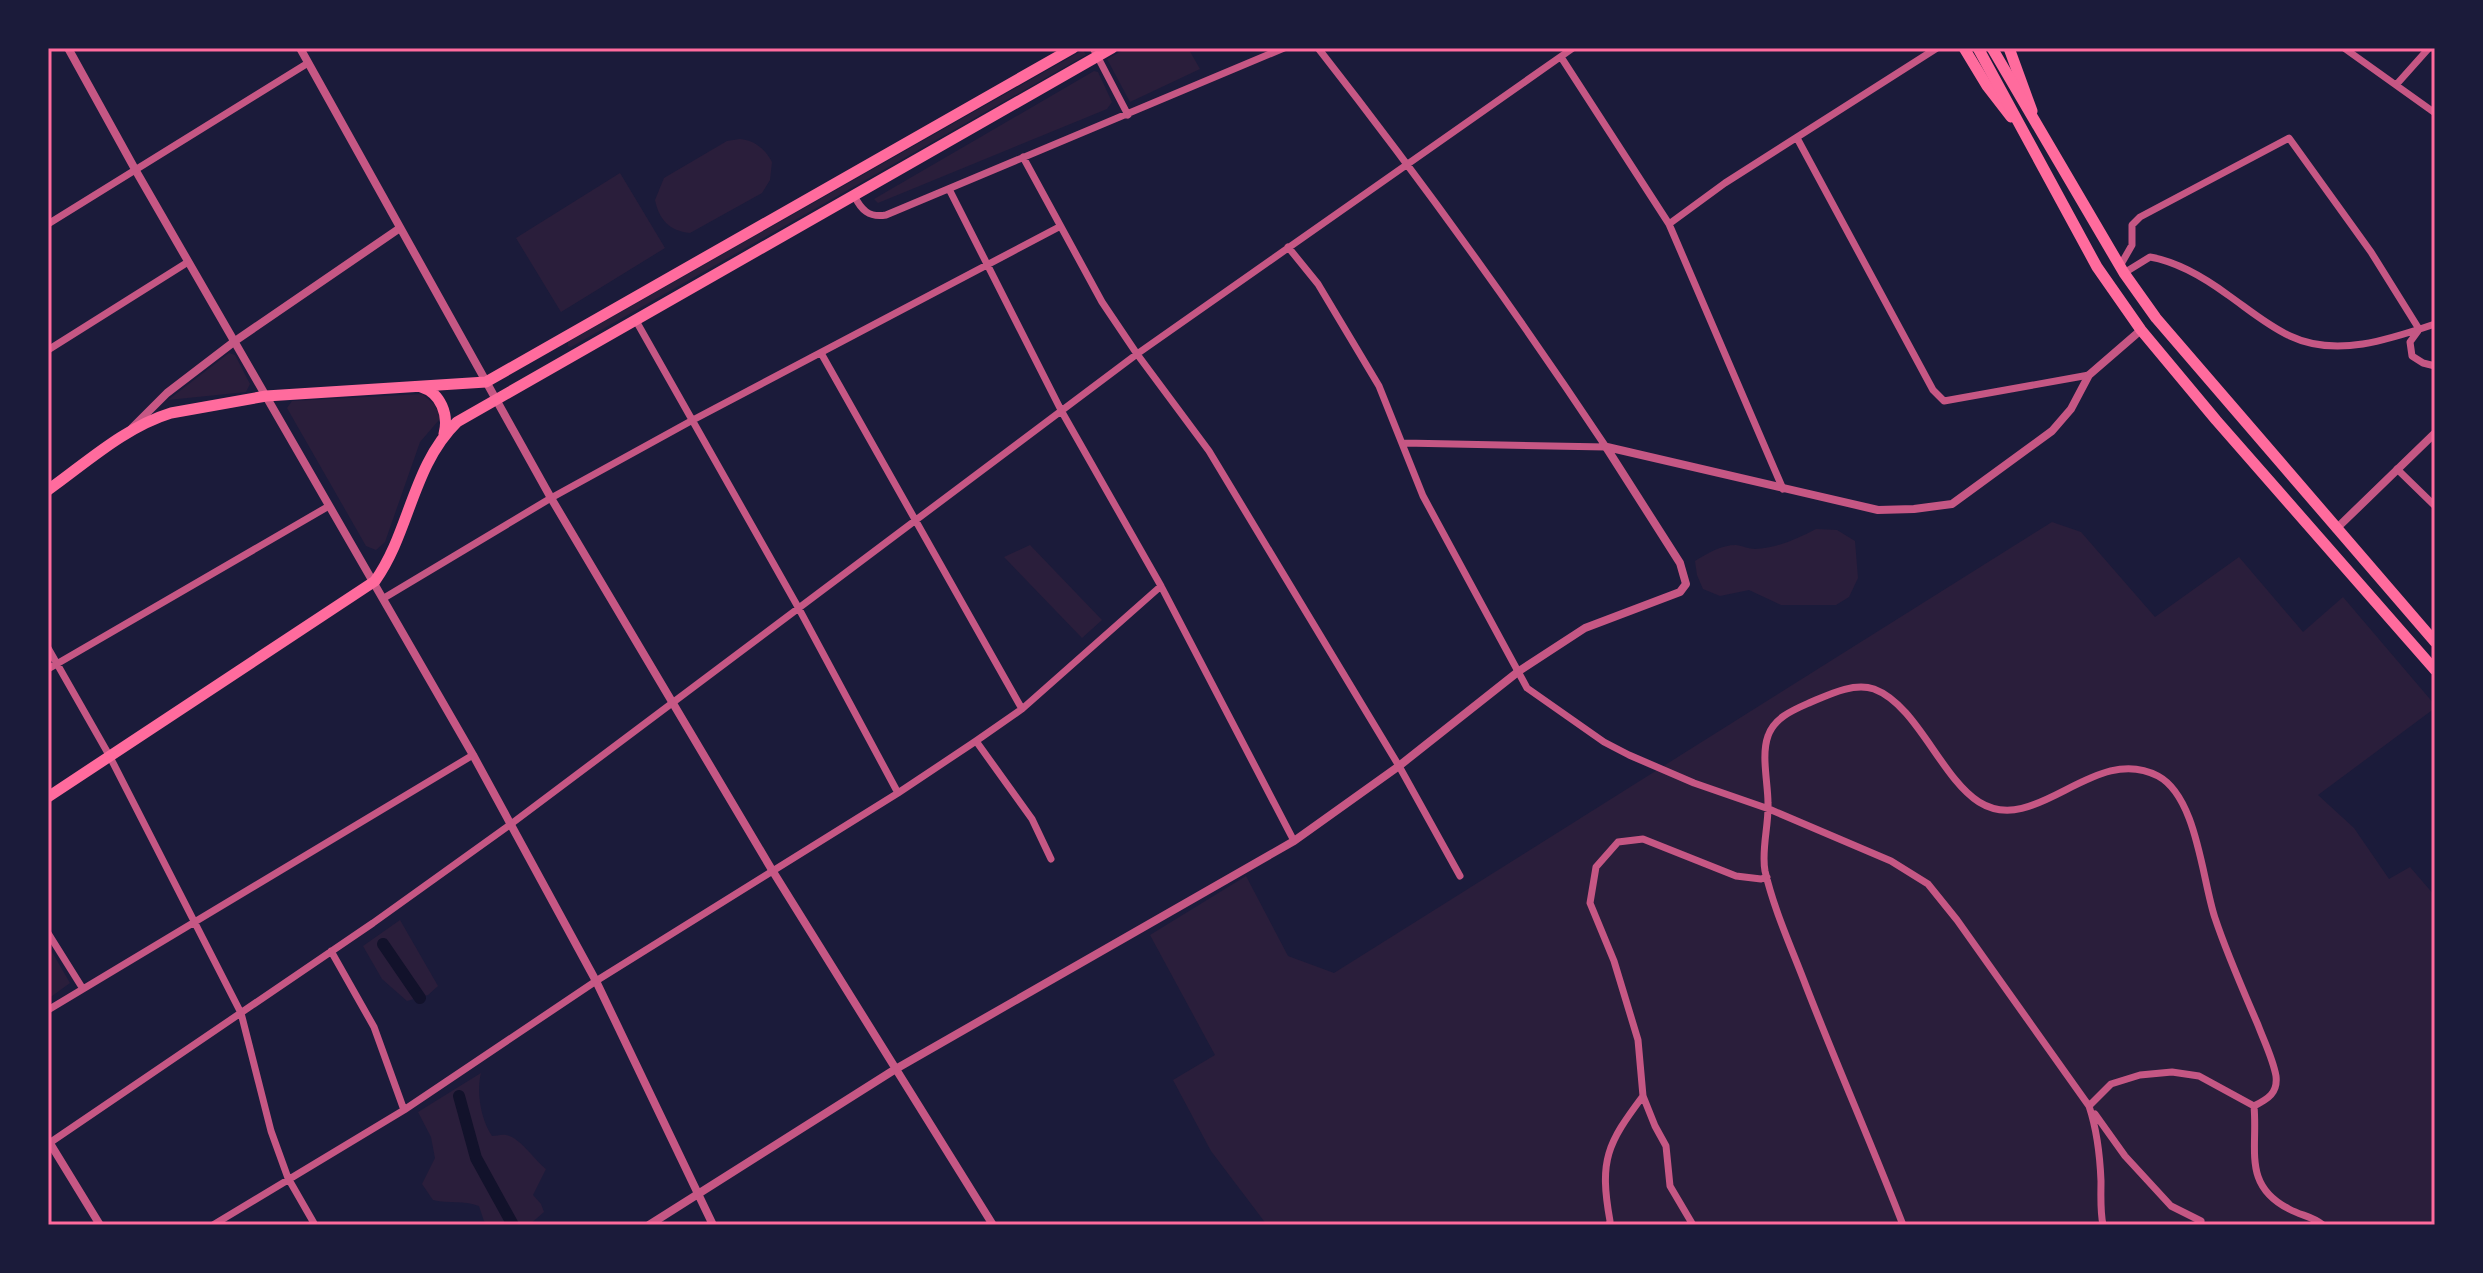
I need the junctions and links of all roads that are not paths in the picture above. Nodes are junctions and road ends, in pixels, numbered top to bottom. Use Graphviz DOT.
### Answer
graph roads {
  1 [pos="68,48"];
  2 [pos="300,48"];
  3 [pos="1073,48"];
  4 [pos="1112,48"];
  5 [pos="1284,48"];
  6 [pos="1318,48"];
  7 [pos="1573,48"];
  8 [pos="1937,48"];
  9 [pos="1964,48"];
  10 [pos="1978,48"];
  11 [pos="1992,48"];
  12 [pos="2009,48"];
  13 [pos="2344,48"];
  14 [pos="2429,48"];
  15 [pos="1095,52"];
  16 [pos="1561,57"];
  17 [pos="308,63"];
  18 [pos="2396,85"];
  19 [pos="2435,113"];
  20 [pos="1128,115"];
  21 [pos="2037,123"];
  22 [pos="2023,131"];
  23 [pos="1797,138"];
  24 [pos="1023,157"];
  25 [pos="1408,165"];
  26 [pos="136,171"];
  27 [pos="949,189"];
  28 [pos="854,195"];
  29 [pos="48,224"];
  30 [pos="1669,224"];
  31 [pos="1059,227"];
  32 [pos="400,228"];
  33 [pos="2132,245"];
  34 [pos="1288,247"];
  35 [pos="2150,257"];
  36 [pos="188,262"];
  37 [pos="986,266"];
  38 [pos="2122,269"];
  39 [pos="635,318"];
  40 [pos="2435,324"];
  41 [pos="2419,329"];
  42 [pos="2141,330"];
  43 [pos="235,341"];
  44 [pos="48,350"];
  45 [pos="821,353"];
  46 [pos="1137,354"];
  47 [pos="2435,366"];
  48 [pos="2089,375"];
  49 [pos="486,382"];
  50 [pos="414,386"];
  51 [pos="266,396"];
  52 [pos="495,398"];
  53 [pos="1062,412"];
  54 [pos="691,421"];
  55 [pos="128,433"];
  56 [pos="2435,433"];
  57 [pos="444,435"];
  58 [pos="1404,443"];
  59 [pos="1606,447"];
  60 [pos="2397,469"];
  61 [pos="1783,489"];
  62 [pos="48,490"];
  63 [pos="2423,492"];
  64 [pos="2435,494"];
  65 [pos="551,498"];
  66 [pos="329,506"];
  67 [pos="2435,506"];
  68 [pos="916,521"];
  69 [pos="2336,529"];
  70 [pos="375,581"];
  71 [pos="1161,586"];
  72 [pos="384,598"];
  73 [pos="798,607"];
  74 [pos="2435,642"];
  75 [pos="48,648"];
  76 [pos="57,664"];
  77 [pos="48,669"];
  78 [pos="2435,670"];
  79 [pos="1519,671"];
  80 [pos="673,703"];
  81 [pos="1022,709"];
  82 [pos="976,741"];
  83 [pos="109,755"];
  84 [pos="473,755"];
  85 [pos="1399,766"];
  86 [pos="898,793"];
  87 [pos="48,797"];
  88 [pos="1769,809"];
  89 [pos="511,824"];
  90 [pos="1294,841"];
  91 [pos="1051,859"];
  92 [pos="772,870"];
  93 [pos="1460,876"];
  94 [pos="1767,877"];
  95 [pos="195,921"];
  96 [pos="48,933"];
  97 [pos="331,951"];
  98 [pos="596,981"];
  99 [pos="83,989"];
  100 [pos="48,1010"];
  101 [pos="241,1013"];
  102 [pos="894,1070"];
  103 [pos="1643,1096"];
  104 [pos="2089,1106"];
  105 [pos="2254,1106"];
  106 [pos="404,1110"];
  107 [pos="48,1142"];
  108 [pos="288,1178"];
  109 [pos="698,1195"];
  110 [pos="2201,1221"];
  111 [pos="100,1225"];
  112 [pos="213,1225"];
  113 [pos="315,1225"];
  114 [pos="649,1225"];
  115 [pos="713,1225"];
  116 [pos="993,1225"];
  117 [pos="1609,1225"];
  118 [pos="1693,1225"];
  119 [pos="1903,1225"];
  120 [pos="2103,1225"];
  121 [pos="2323,1225"];
  1 -- 26 [label="street"];
  2 -- 17 [label="street"];
  3 -- 49 [label="main road"];
  4 -- 15 [label="main road"];
  5 -- 20 [label="street"];
  6 -- 25 [label="street"];
  7 -- 16 [label="street"];
  8 -- 23 [label="street"];
  9 -- 22 [label="main road"];
  10 -- 22 [label="main road"];
  11 -- 21 [label="main road"];
  12 -- 21 [label="main road"];
  13 -- 18 [label="street"];
  14 -- 18 [label="street"];
  15 -- 20 [label="street"];
  15 -- 28 [label="main road"];
  16 -- 25 [label="street"];
  16 -- 30 [label="street"];
  17 -- 26 [label="street"];
  17 -- 32 [label="street"];
  18 -- 19 [label="street"];
  20 -- 24 [label="street"];
  21 -- 38 [label="main road"];
  22 -- 42 [label="main road"];
  23 -- 30 [label="street"];
  23 -- 48 [label="street"];
  24 -- 27 [label="street"];
  24 -- 31 [label="street"];
  25 -- 34 [label="street"];
  25 -- 59 [label="street"];
  26 -- 29 [label="street"];
  26 -- 36 [label="street"];
  27 -- 28 [label="street"];
  27 -- 37 [label="street"];
  28 -- 39 [label="main road"];
  30 -- 61 [label="street"];
  31 -- 37 [label="street"];
  31 -- 46 [label="street"];
  32 -- 43 [label="street"];
  32 -- 49 [label="street"];
  33 -- 35 [label="street"];
  33 -- 38 [label="street"];
  33 -- 41 [label="street"];
  34 -- 46 [label="street"];
  34 -- 58 [label="street"];
  35 -- 38 [label="street"];
  35 -- 41 [label="street"];
  36 -- 43 [label="street"];
  36 -- 44 [label="street"];
  37 -- 45 [label="street"];
  37 -- 53 [label="street"];
  38 -- 69 [label="main road"];
  39 -- 52 [label="main road"];
  39 -- 54 [label="street"];
  40 -- 41 [label="street"];
  41 -- 47 [label="street"];
  42 -- 48 [label="street"];
  42 -- 78 [label="main road"];
  43 -- 51 [label="street"];
  43 -- 55 [label="street"];
  45 -- 54 [label="street"];
  45 -- 68 [label="street"];
  46 -- 53 [label="street"];
  46 -- 85 [label="street"];
  48 -- 61 [label="street"];
  49 -- 50 [label="main road"];
  49 -- 52 [label="street"];
  50 -- 51 [label="main road"];
  50 -- 57 [label="main road"];
  51 -- 55 [label="main road"];
  51 -- 66 [label="street"];
  52 -- 57 [label="main road"];
  52 -- 65 [label="street"];
  53 -- 68 [label="street"];
  53 -- 71 [label="street"];
  54 -- 65 [label="street"];
  54 -- 73 [label="street"];
  55 -- 62 [label="main road"];
  56 -- 60 [label="street"];
  57 -- 70 [label="main road"];
  58 -- 59 [label="street"];
  58 -- 79 [label="street"];
  59 -- 61 [label="street"];
  59 -- 79 [label="street"];
  60 -- 63 [label="street"];
  60 -- 69 [label="street"];
  63 -- 64 [label="street"];
  63 -- 67 [label="street"];
  65 -- 72 [label="street"];
  65 -- 80 [label="street"];
  66 -- 70 [label="street"];
  66 -- 76 [label="street"];
  68 -- 73 [label="street"];
  68 -- 81 [label="street"];
  69 -- 74 [label="main road"];
  70 -- 72 [label="street"];
  70 -- 83 [label="main road"];
  71 -- 81 [label="street"];
  71 -- 90 [label="street"];
  72 -- 84 [label="street"];
  73 -- 80 [label="street"];
  73 -- 86 [label="street"];
  75 -- 76 [label="street"];
  76 -- 77 [label="street"];
  76 -- 83 [label="street"];
  79 -- 85 [label="street"];
  79 -- 88 [label="street"];
  80 -- 89 [label="street"];
  80 -- 92 [label="street"];
  81 -- 82 [label="street"];
  82 -- 86 [label="street"];
  82 -- 91 [label="street"];
  83 -- 87 [label="main road"];
  83 -- 95 [label="street"];
  84 -- 89 [label="street"];
  84 -- 95 [label="street"];
  85 -- 90 [label="street"];
  85 -- 93 [label="street"];
  86 -- 92 [label="street"];
  88 -- 94 [label="street"];
  88 -- 104 [label="street"];
  88 -- 105 [label="street"];
  89 -- 97 [label="street"];
  89 -- 98 [label="street"];
  90 -- 102 [label="street"];
  92 -- 98 [label="street"];
  92 -- 102 [label="street"];
  94 -- 103 [label="street"];
  94 -- 119 [label="street"];
  95 -- 99 [label="street"];
  95 -- 101 [label="street"];
  96 -- 99 [label="street"];
  97 -- 101 [label="street"];
  97 -- 106 [label="street"];
  98 -- 106 [label="street"];
  98 -- 109 [label="street"];
  99 -- 100 [label="street"];
  101 -- 107 [label="street"];
  101 -- 108 [label="street"];
  102 -- 109 [label="street"];
  102 -- 116 [label="street"];
  103 -- 117 [label="street"];
  103 -- 118 [label="street"];
  104 -- 105 [label="street"];
  104 -- 110 [label="street"];
  104 -- 120 [label="street"];
  105 -- 121 [label="street"];
  106 -- 108 [label="street"];
  107 -- 111 [label="street"];
  108 -- 112 [label="street"];
  108 -- 113 [label="street"];
  109 -- 114 [label="street"];
  109 -- 115 [label="street"];
}
